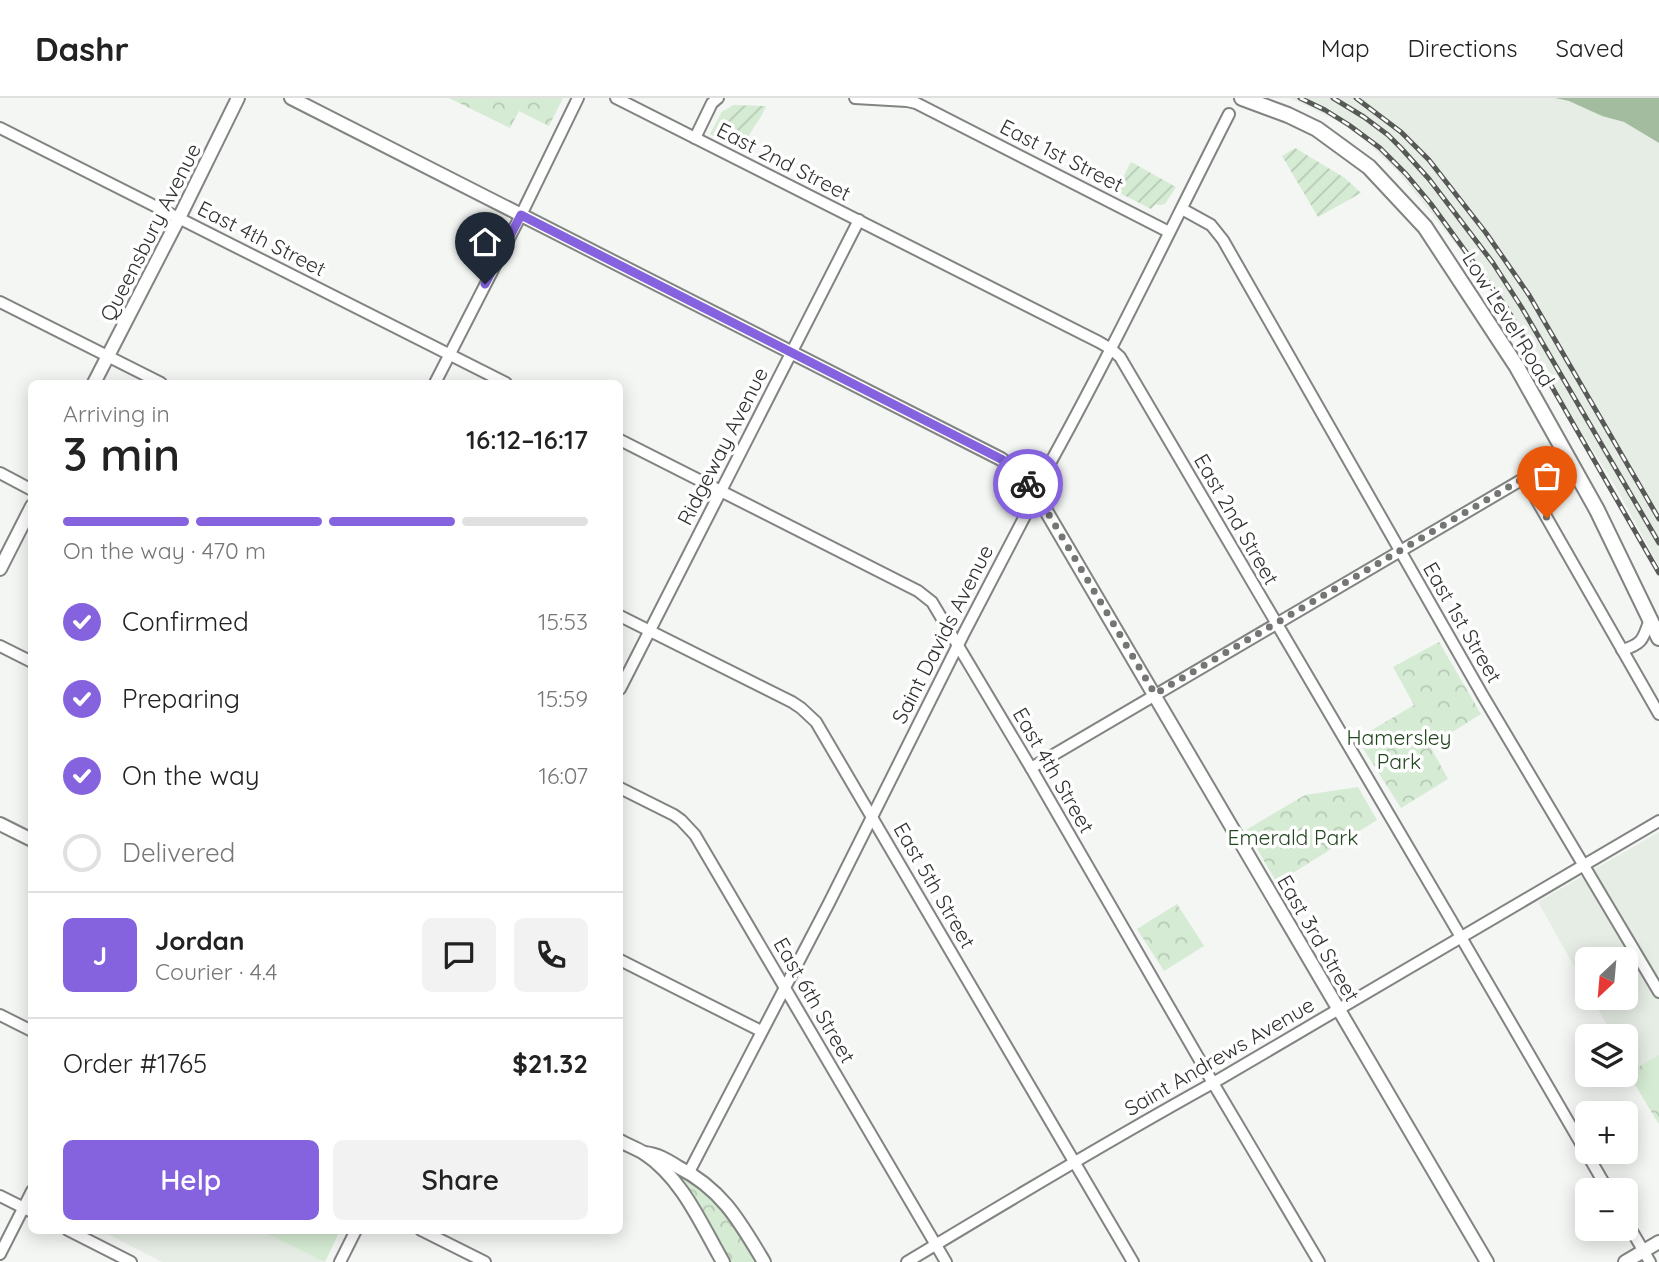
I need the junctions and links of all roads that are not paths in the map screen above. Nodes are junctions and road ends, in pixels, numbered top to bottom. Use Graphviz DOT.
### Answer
graph roads {
  1 [pos="238,98"];
  2 [pos="291,98"];
  3 [pos="578,98"];
  4 [pos="616,98"];
  5 [pos="718,98"];
  6 [pos="855,98"];
  7 [pos="1242,98"];
  8 [pos="1229,114"];
  9 [pos="0,128"];
  10 [pos="695,138"];
  11 [pos="1182,209"];
  12 [pos="521,215"];
  13 [pos="179,218"];
  14 [pos="859,220"];
  15 [pos="1169,233"];
  16 [pos="0,302"];
  17 [pos="1111,349"];
  18 [pos="791,353"];
  19 [pos="450,355"];
  20 [pos="107,357"];
  21 [pos="96,380"];
  22 [pos="155,380"];
  23 [pos="437,380"];
  24 [pos="500,380"];
  25 [pos="623,442"];
  26 [pos="1540,469"];
  27 [pos="0,473"];
  28 [pos="1524,478"];
  29 [pos="28,488"];
  30 [pos="720,492"];
  31 [pos="1034,492"];
  32 [pos="28,514"];
  33 [pos="1400,551"];
  34 [pos="0,569"];
  35 [pos="623,618"];
  36 [pos="1650,619"];
  37 [pos="1276,623"];
  38 [pos="650,631"];
  39 [pos="1659,638"];
  40 [pos="958,645"];
  41 [pos="0,646"];
  42 [pos="1622,650"];
  43 [pos="28,660"];
  44 [pos="623,683"];
  45 [pos="1155,694"];
  46 [pos="1659,714"];
  47 [pos="1031,768"];
  48 [pos="623,790"];
  49 [pos="872,817"];
  50 [pos="1659,821"];
  51 [pos="0,824"];
  52 [pos="28,838"];
  53 [pos="1583,865"];
  54 [pos="1461,937"];
  55 [pos="623,962"];
  56 [pos="785,986"];
  57 [pos="1659,992"];
  58 [pos="1338,1009"];
  59 [pos="0,1015"];
  60 [pos="28,1029"];
  61 [pos="761,1031"];
  62 [pos="1213,1083"];
  63 [pos="623,1142"];
  64 [pos="644,1153"];
  65 [pos="1075,1163"];
  66 [pos="689,1172"];
  67 [pos="1601,1178"];
  68 [pos="0,1196"];
  69 [pos="27,1210"];
  70 [pos="76,1234"];
  71 [pos="354,1234"];
  72 [pos="429,1234"];
  73 [pos="1659,1242"];
  74 [pos="936,1245"];
  75 [pos="0,1254"];
  76 [pos="1647,1256"];
  77 [pos="131,1262"];
  78 [pos="340,1262"];
  79 [pos="485,1262"];
  80 [pos="723,1262"];
  81 [pos="764,1262"];
  82 [pos="907,1262"];
  83 [pos="946,1262"];
  84 [pos="1133,1262"];
  85 [pos="1319,1262"];
  86 [pos="1488,1262"];
  87 [pos="1625,1262"];
  1 -- 13 [label="street, Queensbury Avenue"];
  2 -- 12 [label="street, East 3rd Street"];
  3 -- 12 [label="street"];
  4 -- 10 [label="street, East 2nd Street"];
  5 -- 10 [label="street"];
  6 -- 15 [label="street, East 1st Street"];
  7 -- 36 [label="main road, Low Level Road"];
  8 -- 11 [label="street, Saint Davids Avenue"];
  9 -- 13 [label="street, East 4th Street"];
  10 -- 14 [label="street, East 2nd Street"];
  11 -- 15 [label="street, Saint Davids Avenue"];
  11 -- 33 [label="street, East 1st Street"];
  12 -- 18 [label="street, East 3rd Street"];
  12 -- 19 [label="street"];
  13 -- 19 [label="street, East 4th Street"];
  13 -- 20 [label="street, Queensbury Avenue"];
  14 -- 17 [label="street, East 2nd Street"];
  14 -- 18 [label="street, Ridgeway Avenue"];
  15 -- 17 [label="street, Saint Davids Avenue"];
  16 -- 20 [label="street"];
  17 -- 31 [label="street, Saint Davids Avenue"];
  17 -- 37 [label="street, East 2nd Street"];
  18 -- 30 [label="street, Ridgeway Avenue"];
  18 -- 31 [label="street, East 3rd Street"];
  19 -- 23 [label="street"];
  19 -- 24 [label="street, East 4th Street"];
  20 -- 21 [label="street, Queensbury Avenue"];
  20 -- 22 [label="street"];
  25 -- 30 [label="street, East 4th Street"];
  26 -- 28 [label="street"];
  27 -- 29 [label="street"];
  28 -- 33 [label="street"];
  28 -- 42 [label="street"];
  30 -- 38 [label="street, Ridgeway Avenue"];
  30 -- 40 [label="street, East 4th Street"];
  31 -- 40 [label="street, Saint Davids Avenue"];
  31 -- 45 [label="street, East 3rd Street"];
  32 -- 34 [label="street"];
  33 -- 37 [label="street"];
  33 -- 53 [label="street, East 1st Street"];
  35 -- 38 [label="street, East 5th Street"];
  36 -- 39 [label="main road, Low Level Road"];
  36 -- 42 [label="street"];
  37 -- 45 [label="street"];
  37 -- 54 [label="street, East 2nd Street"];
  38 -- 44 [label="street, Ridgeway Avenue"];
  38 -- 49 [label="street, East 5th Street"];
  40 -- 47 [label="street, East 4th Street"];
  40 -- 49 [label="street, Saint Davids Avenue"];
  41 -- 43 [label="street"];
  42 -- 46 [label="street"];
  45 -- 47 [label="street"];
  45 -- 58 [label="street, East 3rd Street"];
  47 -- 62 [label="street, East 4th Street"];
  48 -- 56 [label="street, East 6th Street"];
  49 -- 56 [label="street, Saint Davids Avenue"];
  49 -- 65 [label="street, East 5th Street"];
  50 -- 53 [label="street, Saint Andrews Avenue"];
  51 -- 52 [label="street"];
  53 -- 54 [label="street, Saint Andrews Avenue"];
  53 -- 57 [label="street, East 1st Street"];
  54 -- 58 [label="street, Saint Andrews Avenue"];
  54 -- 67 [label="street, East 2nd Street"];
  55 -- 61 [label="street"];
  56 -- 61 [label="street, Saint Davids Avenue"];
  56 -- 74 [label="street, East 6th Street"];
  58 -- 62 [label="street, Saint Andrews Avenue"];
  58 -- 86 [label="street, East 3rd Street"];
  59 -- 60 [label="street"];
  61 -- 66 [label="street, Saint Davids Avenue"];
  62 -- 65 [label="street, Saint Andrews Avenue"];
  62 -- 85 [label="street, East 4th Street"];
  63 -- 64 [label="street"];
  64 -- 66 [label="street"];
  64 -- 80 [label="street"];
  65 -- 74 [label="street, Saint Andrews Avenue"];
  65 -- 84 [label="street, East 5th Street"];
  66 -- 81 [label="street"];
  68 -- 69 [label="street"];
  69 -- 75 [label="street"];
  70 -- 77 [label="street"];
  71 -- 78 [label="street"];
  72 -- 79 [label="street"];
  73 -- 76 [label="street"];
  74 -- 82 [label="street, Saint Andrews Avenue"];
  74 -- 83 [label="street, East 6th Street"];
  76 -- 87 [label="street"];
}
